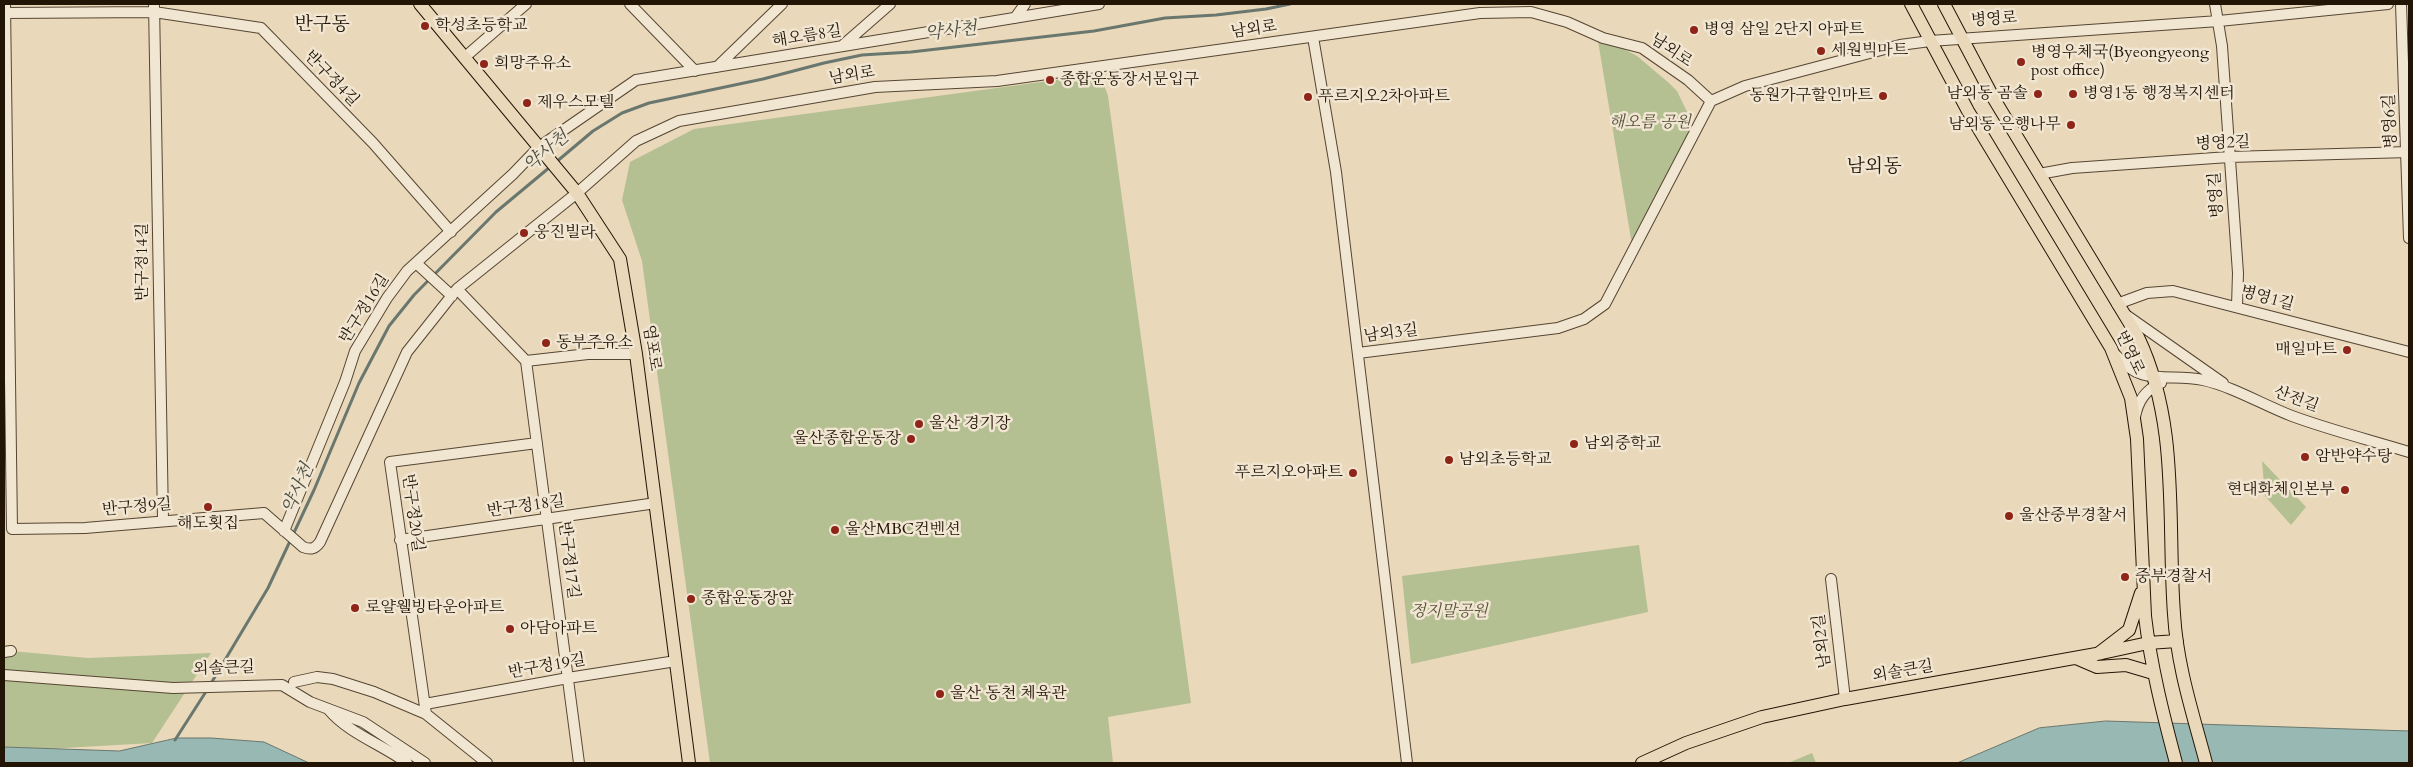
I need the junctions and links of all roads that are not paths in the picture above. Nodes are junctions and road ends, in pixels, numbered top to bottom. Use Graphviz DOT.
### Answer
graph roads {
  1 [pos="420,4"];
  2 [pos="526,4"];
  3 [pos="630,4"];
  4 [pos="782,4"];
  5 [pos="890,4"];
  6 [pos="1025,4"];
  7 [pos="1099,4"];
  8 [pos="1911,4"];
  9 [pos="1944,4"];
  10 [pos="1953,4"];
  11 [pos="2215,4"];
  12 [pos="2388,4"];
  13 [pos="2401,4"];
  14 [pos="154,8"];
  15 [pos="4,10"];
  16 [pos="1015,18"];
  17 [pos="2219,21"];
  18 [pos="1313,37"];
  19 [pos="1960,37"];
  20 [pos="1930,40"];
  21 [pos="841,46"];
  22 [pos="464,57"];
  23 [pos="717,67"];
  24 [pos="695,70"];
  25 [pos="1711,100"];
  26 [pos="539,147"];
  27 [pos="2408,152"];
  28 [pos="2229,158"];
  29 [pos="5,174"];
  30 [pos="2039,174"];
  31 [pos="577,193"];
  32 [pos="451,232"];
  33 [pos="2409,238"];
  34 [pos="7,257"];
  35 [pos="416,263"];
  36 [pos="454,293"];
  37 [pos="2236,306"];
  38 [pos="2120,308"];
  39 [pos="2111,348"];
  40 [pos="2409,352"];
  41 [pos="1358,353"];
  42 [pos="636,354"];
  43 [pos="526,361"];
  44 [pos="2156,381"];
  45 [pos="2236,392"];
  46 [pos="2134,418"];
  47 [pos="537,443"];
  48 [pos="2409,452"];
  49 [pos="656,502"];
  50 [pos="162,520"];
  51 [pos="547,520"];
  52 [pos="284,531"];
  53 [pos="400,540"];
  54 [pos="1830,579"];
  55 [pos="2144,586"];
  56 [pos="2176,641"];
  57 [pos="2148,642"];
  58 [pos="2097,654"];
  59 [pos="2076,658"];
  60 [pos="676,661"];
  61 [pos="2153,672"];
  62 [pos="4,675"];
  63 [pos="568,678"];
  64 [pos="294,682"];
  65 [pos="1845,699"];
  66 [pos="425,709"];
  67 [pos="329,710"];
  68 [pos="408,763"];
  69 [pos="425,763"];
  70 [pos="487,763"];
  71 [pos="579,763"];
  72 [pos="689,763"];
  73 [pos="1407,763"];
  74 [pos="1642,763"];
  75 [pos="2176,763"];
  76 [pos="2206,763"];
  1 -- 22 [label="main road, 염포로"];
  2 -- 22 [label="street"];
  3 -- 24 [label="street"];
  4 -- 23 [label="street"];
  5 -- 21 [label="street"];
  6 -- 16 [label="street"];
  7 -- 16 [label="street, 해오름8길"];
  8 -- 20 [label="main road, 번영로"];
  9 -- 19 [label="main road, 번영로"];
  10 -- 19 [label="main road"];
  11 -- 17 [label="street, 병영길"];
  12 -- 17 [label="street, 병영로"];
  13 -- 27 [label="street, 병영6길"];
  14 -- 15 [label="street, 반구정4길"];
  14 -- 32 [label="street, 반구정4길"];
  14 -- 50 [label="street, 반구정14길"];
  15 -- 29 [label="street"];
  16 -- 21 [label="street, 해오름8길"];
  17 -- 19 [label="street, 병영로"];
  17 -- 28 [label="street, 병영길"];
  18 -- 25 [label="street, 남외로"];
  18 -- 31 [label="street, 남외로"];
  18 -- 41 [label="street"];
  19 -- 20 [label="street, 병영로"];
  19 -- 30 [label="main road, 번영로"];
  20 -- 25 [label="street"];
  20 -- 39 [label="main road, 번영로"];
  21 -- 23 [label="street, 해오름8길"];
  22 -- 26 [label="main road, 염포로"];
  23 -- 24 [label="street, 해오름8길"];
  24 -- 26 [label="street, 해오름8길"];
  25 -- 41 [label="street, 남외3길"];
  26 -- 31 [label="main road, 염포로"];
  26 -- 32 [label="street, 반구정16길"];
  27 -- 28 [label="street, 병영2길"];
  27 -- 33 [label="street, 병영6길"];
  28 -- 30 [label="street, 병영2길"];
  28 -- 37 [label="street, 병영길"];
  29 -- 34 [label="street"];
  30 -- 38 [label="main road, 번영로"];
  31 -- 36 [label="street"];
  31 -- 42 [label="main road, 염포로"];
  32 -- 35 [label="street, 반구정16길"];
  34 -- 50 [label="street, 반구정9길"];
  35 -- 36 [label="street"];
  35 -- 52 [label="street, 반구정16길"];
  36 -- 43 [label="street"];
  36 -- 52 [label="street"];
  37 -- 38 [label="street, 병영1길"];
  37 -- 40 [label="street, 병영1길"];
  38 -- 44 [label="main road, 번영로"];
  38 -- 45 [label="street"];
  39 -- 44 [label="street"];
  39 -- 46 [label="main road, 번영로"];
  41 -- 73 [label="street, 남외3길"];
  42 -- 43 [label="street"];
  42 -- 49 [label="main road, 염포로"];
  43 -- 47 [label="street, 반구정17길"];
  44 -- 45 [label="street, 산전길"];
  44 -- 46 [label="street"];
  44 -- 56 [label="main road, 번영로"];
  45 -- 48 [label="street, 산전길"];
  46 -- 55 [label="main road, 번영로"];
  47 -- 51 [label="street, 반구정17길"];
  47 -- 53 [label="street, 반구정20길"];
  49 -- 51 [label="street, 반구정18길"];
  49 -- 60 [label="main road, 염포로"];
  50 -- 52 [label="street, 반구정9길"];
  51 -- 53 [label="street, 반구정18길"];
  51 -- 63 [label="street, 반구정17길"];
  53 -- 66 [label="street, 반구정20길"];
  54 -- 65 [label="street, 남외2길"];
  55 -- 57 [label="main road, 번영로"];
  55 -- 58 [label="main road"];
  56 -- 57 [label="main road, 외솔큰길"];
  56 -- 76 [label="main road, 번영로"];
  57 -- 58 [label="main road, 외솔큰길"];
  57 -- 61 [label="main road, 번영로"];
  58 -- 59 [label="main road, 외솔큰길"];
  59 -- 61 [label="main road"];
  59 -- 65 [label="main road, 외솔큰길"];
  60 -- 63 [label="street, 반구정19길"];
  60 -- 72 [label="main road, 염포로"];
  61 -- 75 [label="main road, 번영로"];
  62 -- 67 [label="street, 외솔큰길"];
  63 -- 66 [label="street, 반구정19길"];
  63 -- 71 [label="street, 반구정17길"];
  64 -- 66 [label="street"];
  65 -- 74 [label="main road, 외솔큰길"];
  66 -- 70 [label="street"];
  67 -- 68 [label="street"];
  67 -- 69 [label="street, 외솔큰길"];
}
